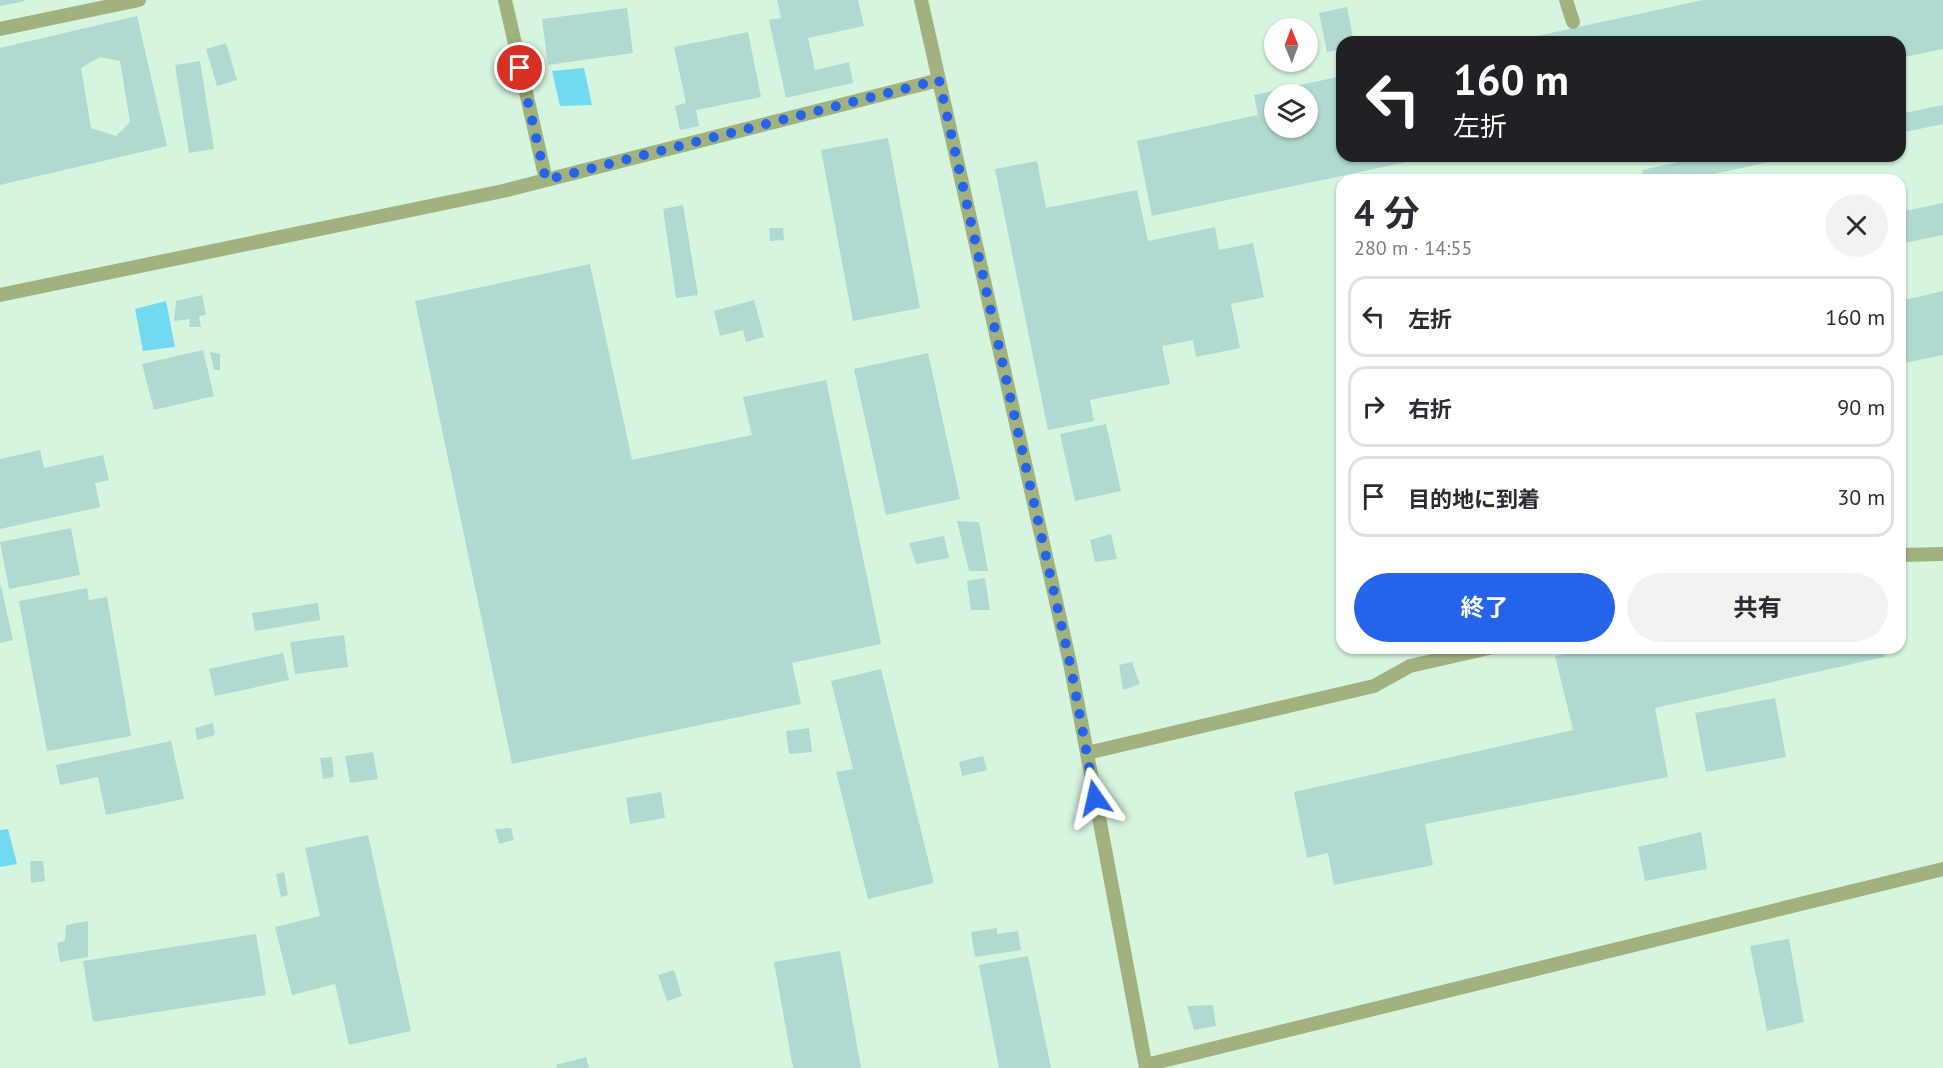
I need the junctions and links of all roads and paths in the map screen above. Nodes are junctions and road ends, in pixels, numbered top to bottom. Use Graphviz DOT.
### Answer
graph roads {
  1 [pos="139,0"];
  2 [pos="505,0"];
  3 [pos="921,0"];
  4 [pos="1566,0"];
  5 [pos="1573,22"];
  6 [pos="0,29"];
  7 [pos="939,80"];
  8 [pos="546,180"];
  9 [pos="0,295"];
  10 [pos="1943,554"];
  11 [pos="1906,555"];
  12 [pos="1463,654"];
  13 [pos="1087,753"];
  14 [pos="1943,868"];
  15 [pos="1146,1066"];
  1 -- 6 [label="lane"];
  2 -- 8 [label="lane"];
  3 -- 7 [label="lane"];
  4 -- 5 [label="lane"];
  7 -- 8 [label="lane"];
  7 -- 13 [label="lane"];
  8 -- 9 [label="lane"];
  10 -- 11 [label="lane"];
  12 -- 13 [label="lane"];
  13 -- 15 [label="lane"];
  14 -- 15 [label="lane"];
}
